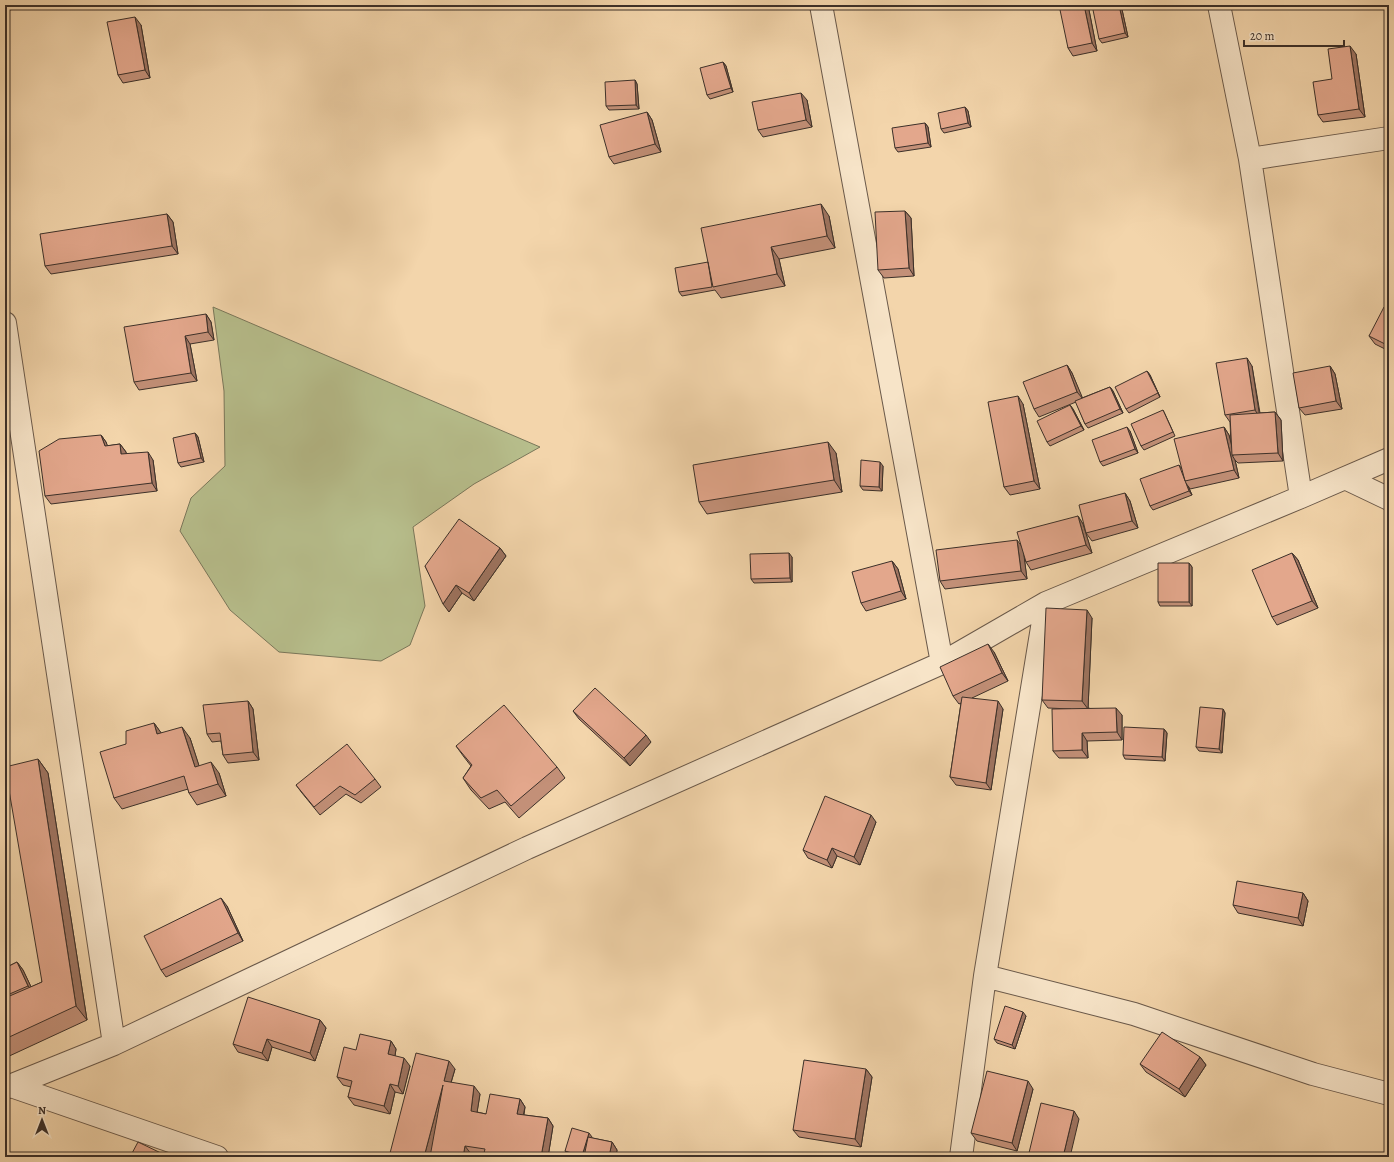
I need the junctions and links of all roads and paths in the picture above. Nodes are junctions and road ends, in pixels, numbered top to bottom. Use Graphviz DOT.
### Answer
graph roads {
  1 [pos="822,5"];
  2 [pos="1219,5"];
  3 [pos="1389,138"];
  4 [pos="1250,160"];
  5 [pos="5,323"];
  6 [pos="1389,459"];
  7 [pos="1345,478"];
  8 [pos="1302,497"];
  9 [pos="1389,499"];
  10 [pos="1046,603"];
  11 [pos="942,662"];
  12 [pos="985,976"];
  13 [pos="114,1044"];
  14 [pos="8,1087"];
  15 [pos="1389,1094"];
  16 [pos="217,1157"];
  17 [pos="961,1157"];
  1 -- 11 [label="street"];
  2 -- 4 [label="street"];
  3 -- 4 [label="street"];
  4 -- 8 [label="street"];
  5 -- 13 [label="street"];
  6 -- 7 [label="street"];
  7 -- 8 [label="street"];
  7 -- 9 [label="street"];
  8 -- 10 [label="street"];
  10 -- 11 [label="street"];
  10 -- 12 [label="street"];
  11 -- 13 [label="street"];
  12 -- 15 [label="street"];
  12 -- 17 [label="street"];
  13 -- 14 [label="street"];
  14 -- 16 [label="street"];
}
